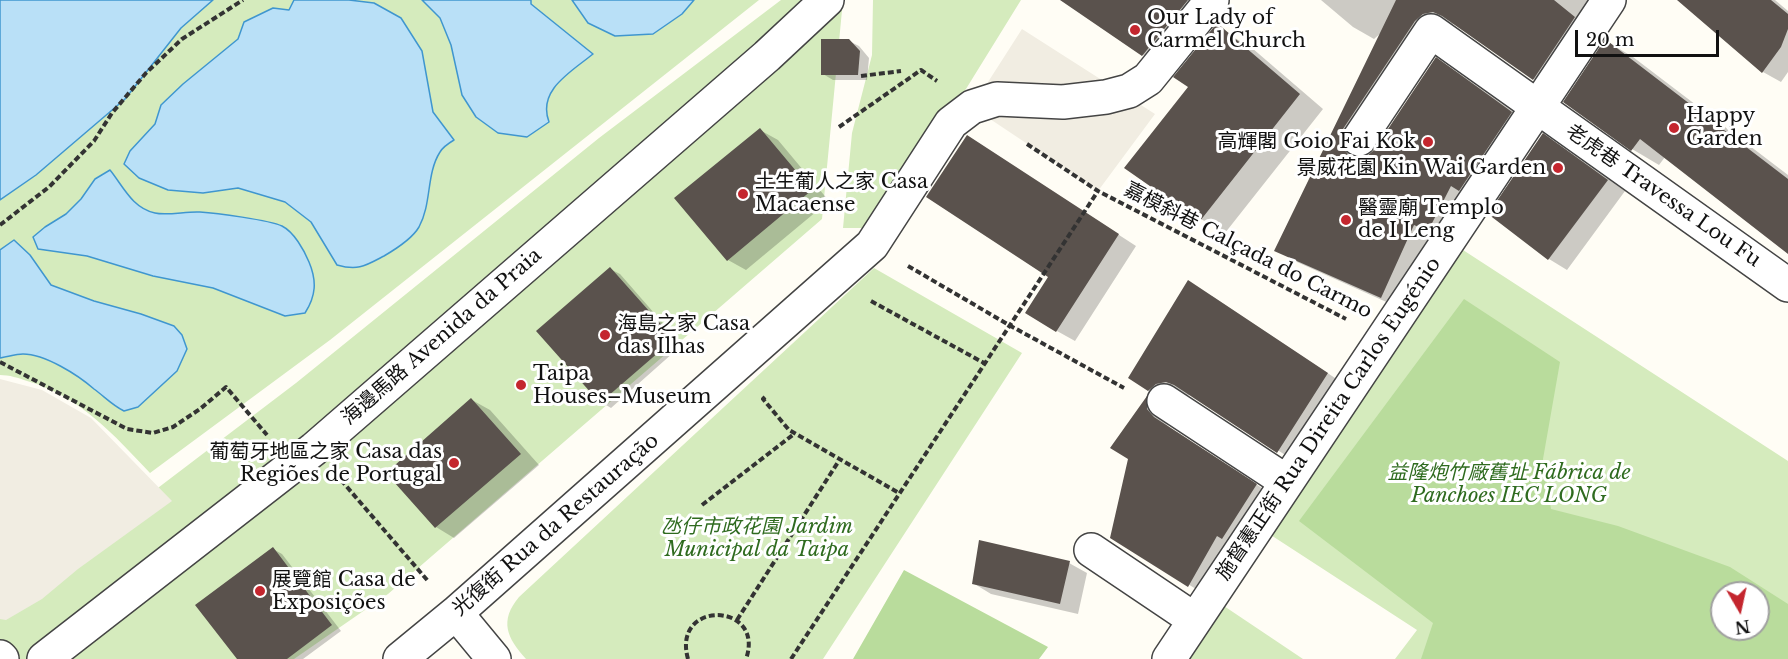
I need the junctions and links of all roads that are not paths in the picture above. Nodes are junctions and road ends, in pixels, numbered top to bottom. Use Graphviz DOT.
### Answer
graph roads {
  1 [pos="827,0"];
  2 [pos="1212,0"];
  3 [pos="1609,0"];
  4 [pos="1538,107"];
  5 [pos="1359,139"];
  6 [pos="1788,285"];
  7 [pos="1149,397"];
  8 [pos="1287,483"];
  9 [pos="1091,550"];
  10 [pos="456,613"];
  11 [pos="1195,620"];
  12 [pos="44,659"];
  13 [pos="400,659"];
  14 [pos="494,659"];
  15 [pos="1169,659"];
  1 -- 12 [label="street, 海邊馬路 Avenida da Praia"];
  2 -- 10 [label="street, 光復街 Rua da Restauração"];
  3 -- 4 [label="street, 施督憲正街 Rua Direita Carlos Eugénio"];
  4 -- 5 [label="street, 老虎巷 Travessa Lou Fu"];
  4 -- 6 [label="street, 老虎巷 Travessa Lou Fu"];
  4 -- 8 [label="street, 施督憲正街 Rua Direita Carlos Eugénio"];
  7 -- 8 [label="street"];
  8 -- 11 [label="street, 施督憲正街 Rua Direita Carlos Eugénio"];
  9 -- 11 [label="street"];
  10 -- 13 [label="street, 光復街 Rua da Restauração"];
  10 -- 14 [label="street"];
  11 -- 15 [label="street, 施督憲正街 Rua Direita Carlos Eugénio"];
}
